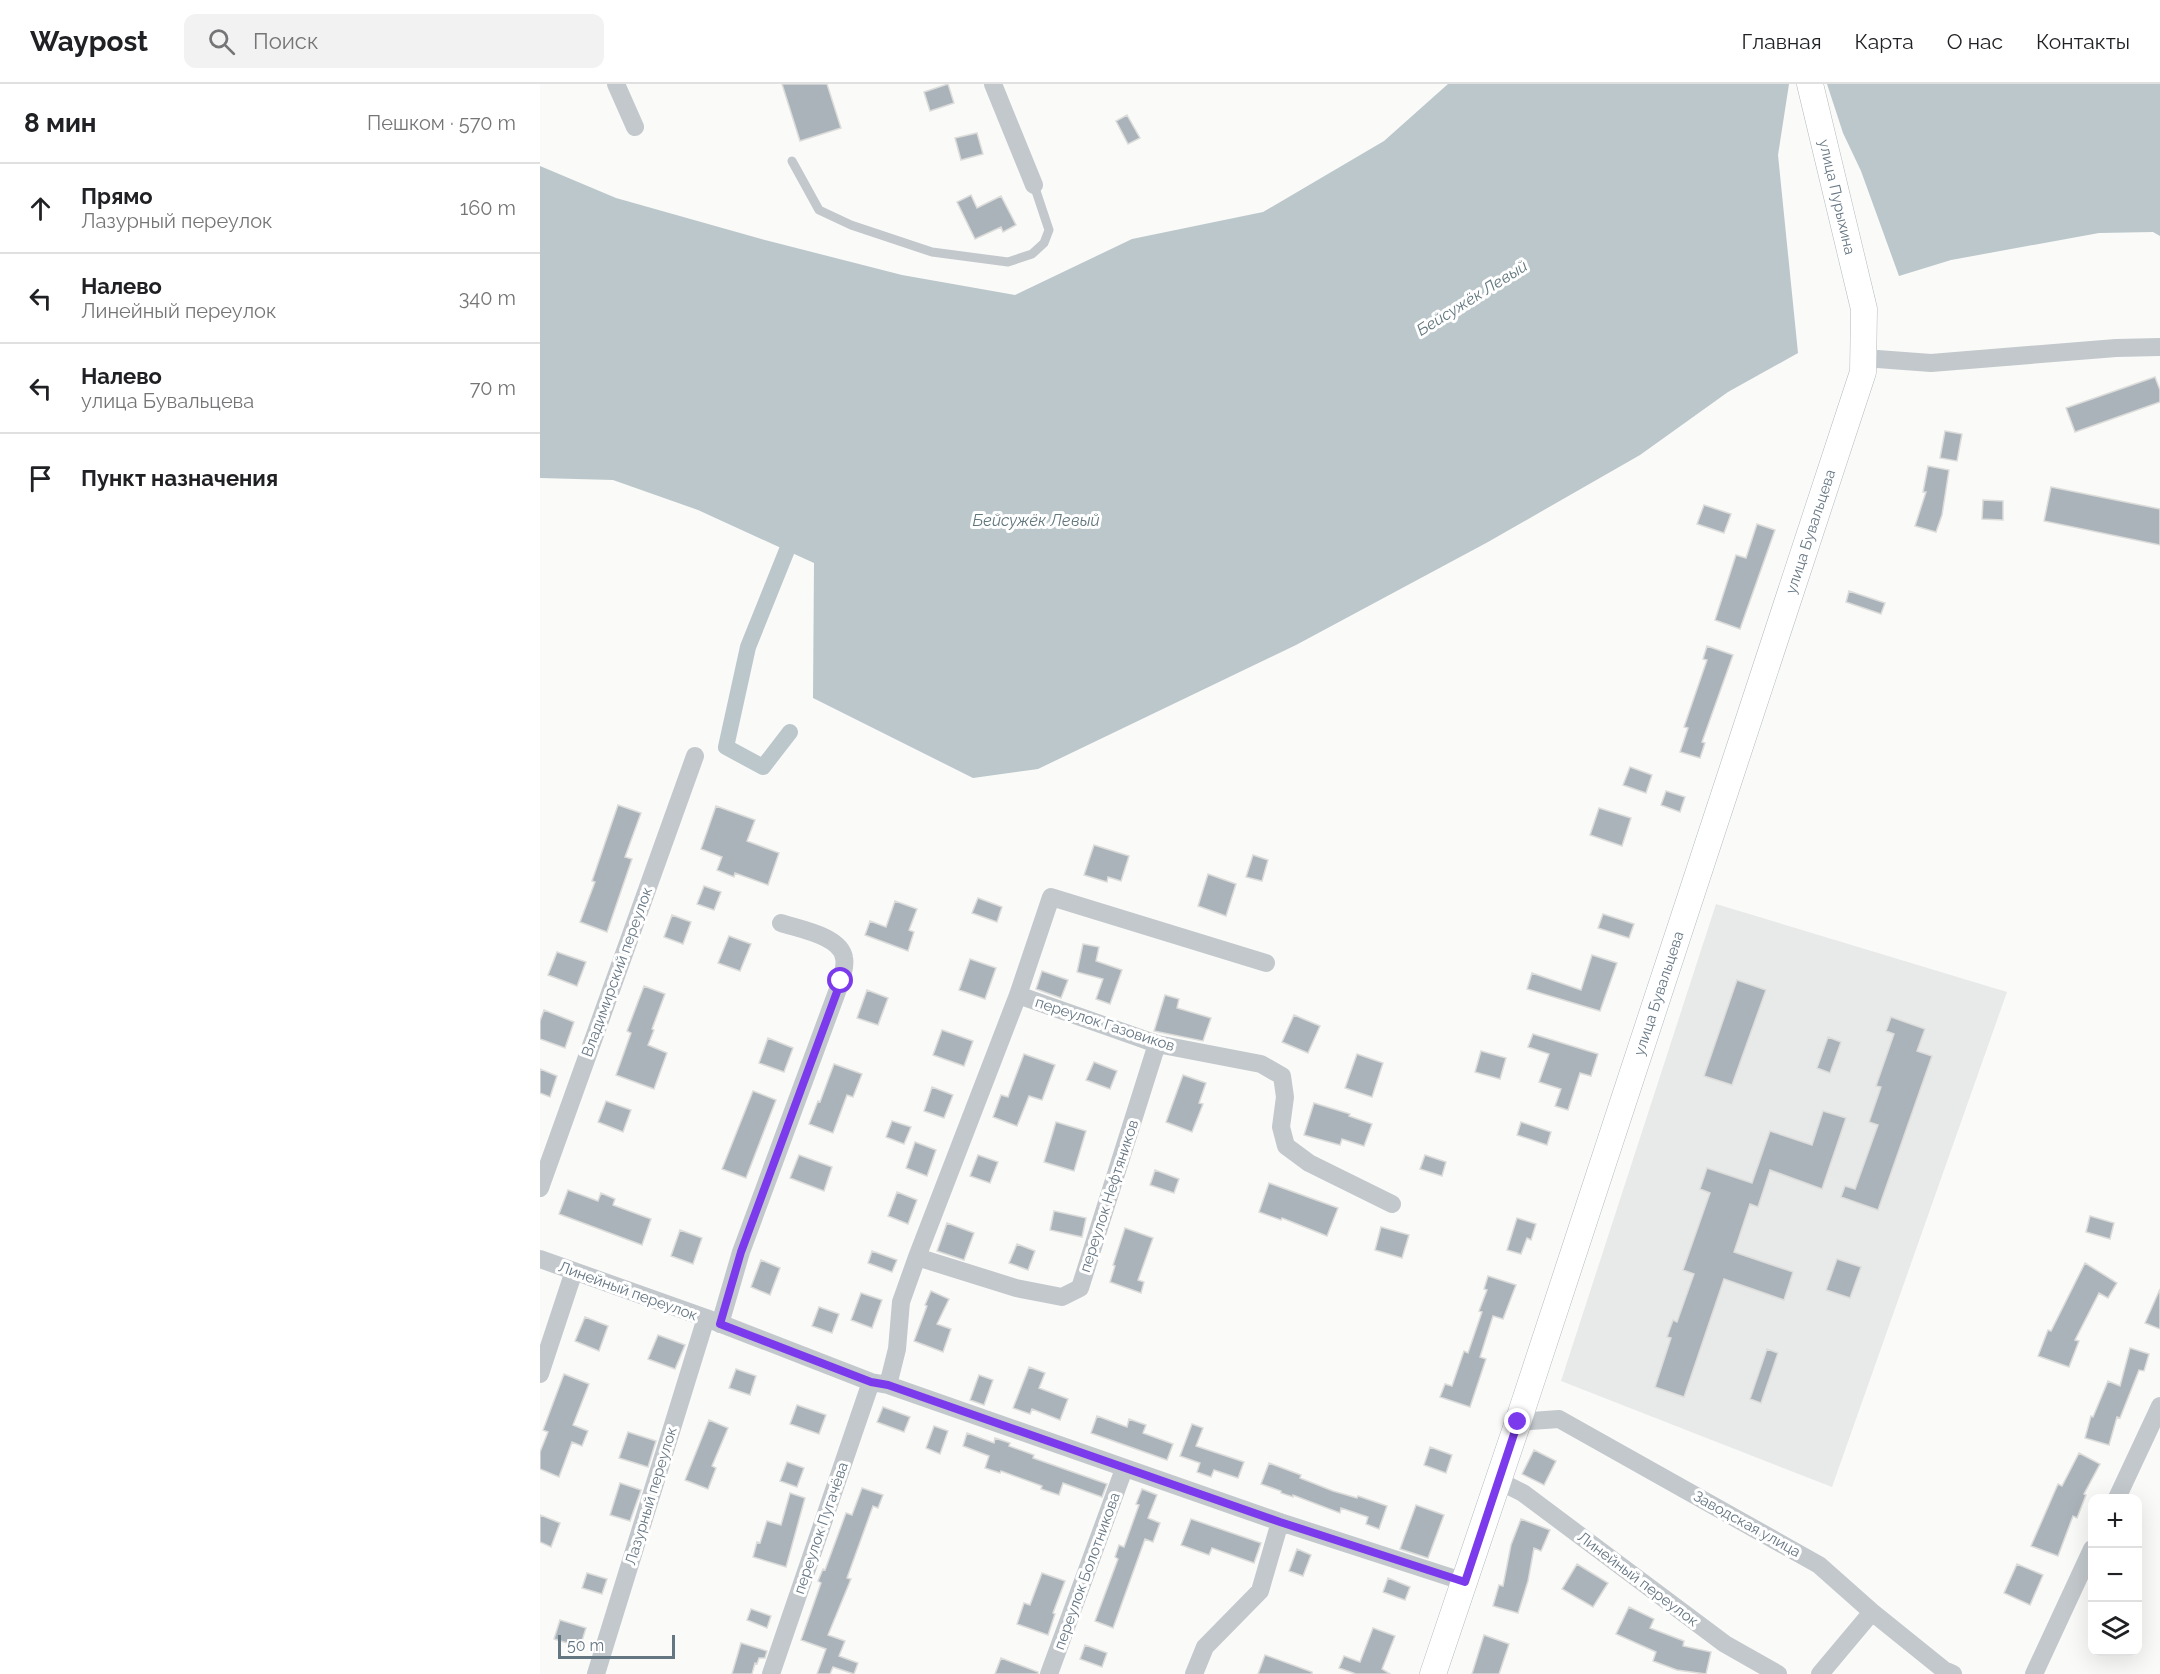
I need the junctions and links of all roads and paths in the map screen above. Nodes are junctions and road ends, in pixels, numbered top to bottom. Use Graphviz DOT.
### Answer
graph roads {
  1 [pos="616,84"];
  2 [pos="993,84"];
  3 [pos="1810,84"];
  4 [pos="635,126"];
  5 [pos="792,161"];
  6 [pos="1034,185"];
  7 [pos="1864,309"];
  8 [pos="2160,347"];
  9 [pos="1864,358"];
  10 [pos="695,756"];
  11 [pos="781,923"];
  12 [pos="1266,963"];
  13 [pos="1018,995"];
  14 [pos="1157,1044"];
  15 [pos="540,1188"];
  16 [pos="1392,1204"];
  17 [pos="917,1257"];
  18 [pos="540,1259"];
  19 [pos="574,1271"];
  20 [pos="713,1321"];
  21 [pos="540,1374"];
  22 [pos="880,1384"];
  23 [pos="2160,1406"];
  24 [pos="1518,1422"];
  25 [pos="1124,1469"];
  26 [pos="1498,1481"];
  27 [pos="2118,1494"];
  28 [pos="1280,1522"];
  29 [pos="2088,1559"];
  30 [pos="1465,1582"];
  31 [pos="1872,1612"];
  32 [pos="596,1674"];
  33 [pos="771,1674"];
  34 [pos="1049,1674"];
  35 [pos="1194,1674"];
  36 [pos="1433,1674"];
  37 [pos="1778,1674"];
  38 [pos="1820,1674"];
  39 [pos="1953,1674"];
  40 [pos="2034,1674"];
  1 -- 4 [label="street"];
  2 -- 6 [label="street"];
  3 -- 7 [label="street, улица Пурыхина"];
  5 -- 6 [label="lane"];
  7 -- 9 [label="street, улица Бувальцева"];
  8 -- 9 [label="street"];
  9 -- 24 [label="street, улица Бувальцева"];
  10 -- 15 [label="street, Владимирский переулок"];
  11 -- 20 [label="street, Лазурный переулок"];
  12 -- 13 [label="street, переулок Газовиков"];
  13 -- 14 [label="street, переулок Газовиков"];
  13 -- 17 [label="street, переулок Газовиков"];
  14 -- 16 [label="street, переулок Газовиков"];
  14 -- 17 [label="street, переулок Нефтяников"];
  17 -- 22 [label="street, переулок Газовиков"];
  18 -- 19 [label="street, Линейный переулок"];
  19 -- 20 [label="street, Линейный переулок"];
  19 -- 21 [label="street"];
  20 -- 22 [label="street, Линейный переулок"];
  20 -- 32 [label="street, Лазурный переулок"];
  22 -- 25 [label="street, Линейный переулок"];
  22 -- 33 [label="street, переулок Пугачёва"];
  23 -- 27 [label="street"];
  24 -- 26 [label="street, улица Бувальцева"];
  24 -- 31 [label="street, Заводская улица"];
  25 -- 28 [label="street, Линейный переулок"];
  25 -- 34 [label="street, переулок Болотникова"];
  26 -- 30 [label="street, улица Бувальцева"];
  26 -- 37 [label="street, Линейный переулок"];
  28 -- 30 [label="street, Линейный переулок"];
  28 -- 35 [label="street"];
  29 -- 40 [label="street"];
  30 -- 36 [label="street, улица Бувальцева"];
  31 -- 38 [label="street"];
  31 -- 39 [label="street, Заводская улица"];
}
